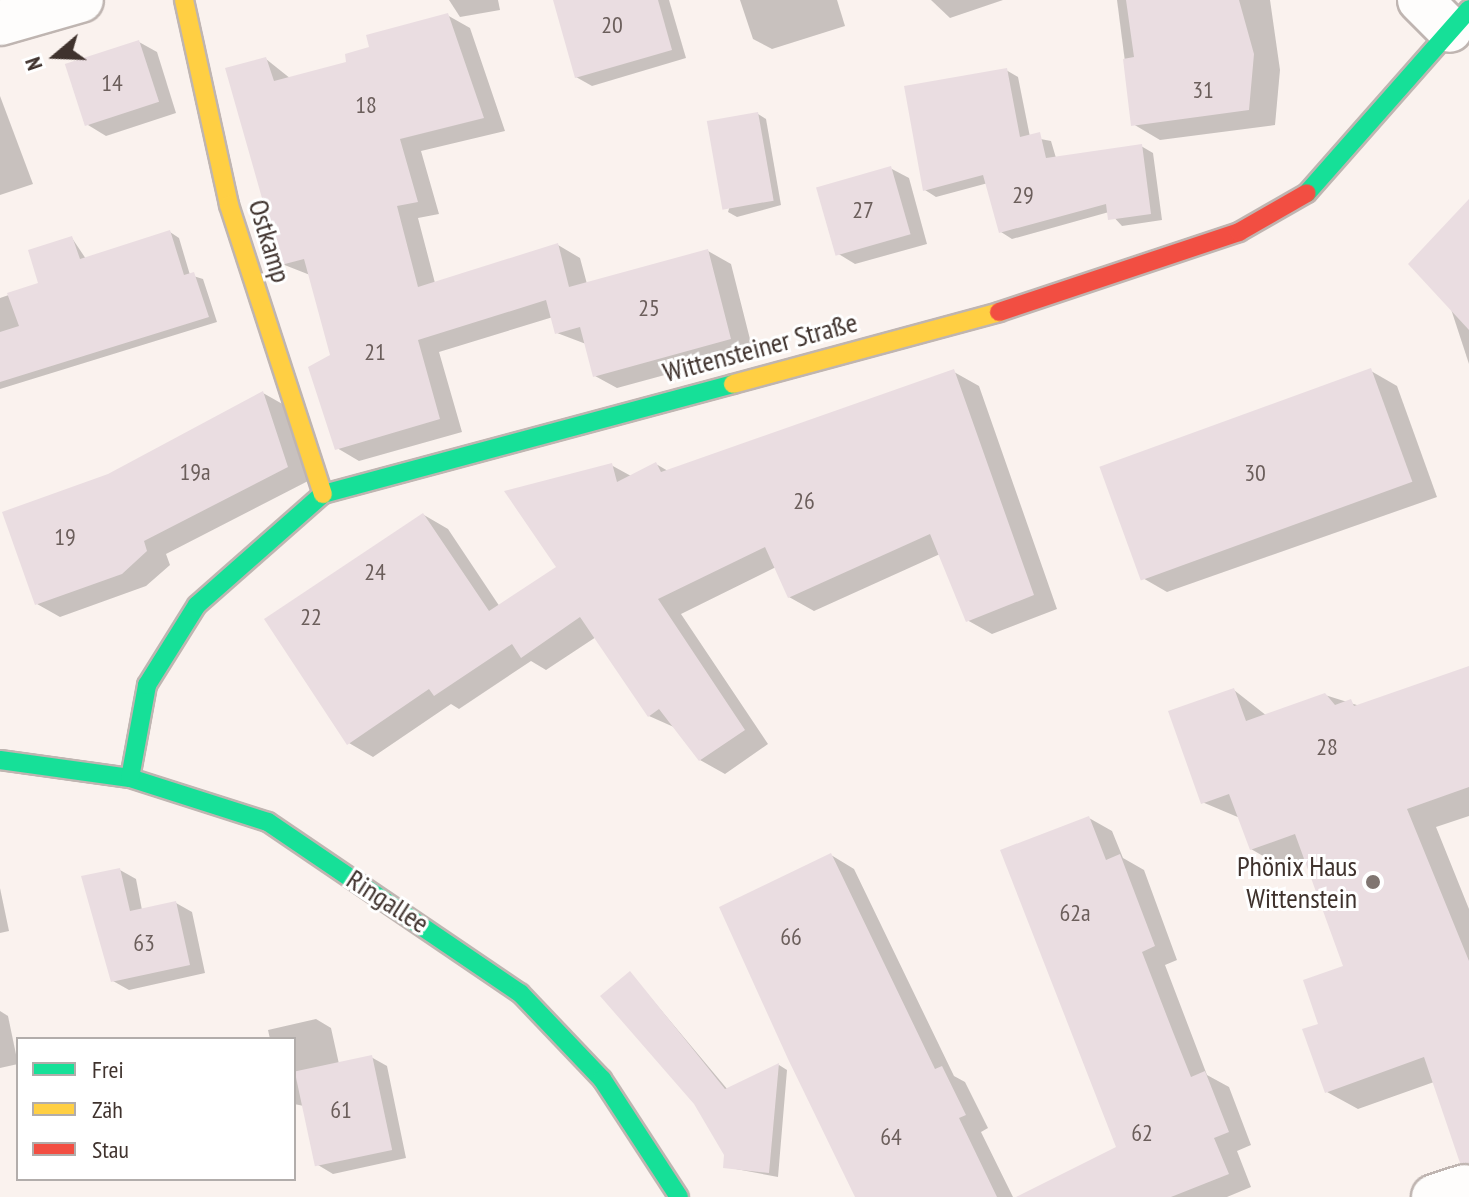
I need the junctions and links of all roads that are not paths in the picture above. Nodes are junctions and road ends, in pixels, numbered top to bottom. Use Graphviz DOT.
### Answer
graph roads {
  1 [pos="81,0"];
  2 [pos="184,0"];
  3 [pos="1446,13"];
  4 [pos="0,23"];
  5 [pos="323,494"];
  6 [pos="0,760"];
  7 [pos="130,778"];
  8 [pos="679,1197"];
  1 -- 4 [label="street"];
  2 -- 5 [label="street, Ostkamp"];
  3 -- 5 [label="street, Wittensteiner Straße"];
  5 -- 7 [label="street, Wittensteiner Straße"];
  6 -- 7 [label="street, Ringallee"];
  7 -- 8 [label="street, Ringallee"];
}
